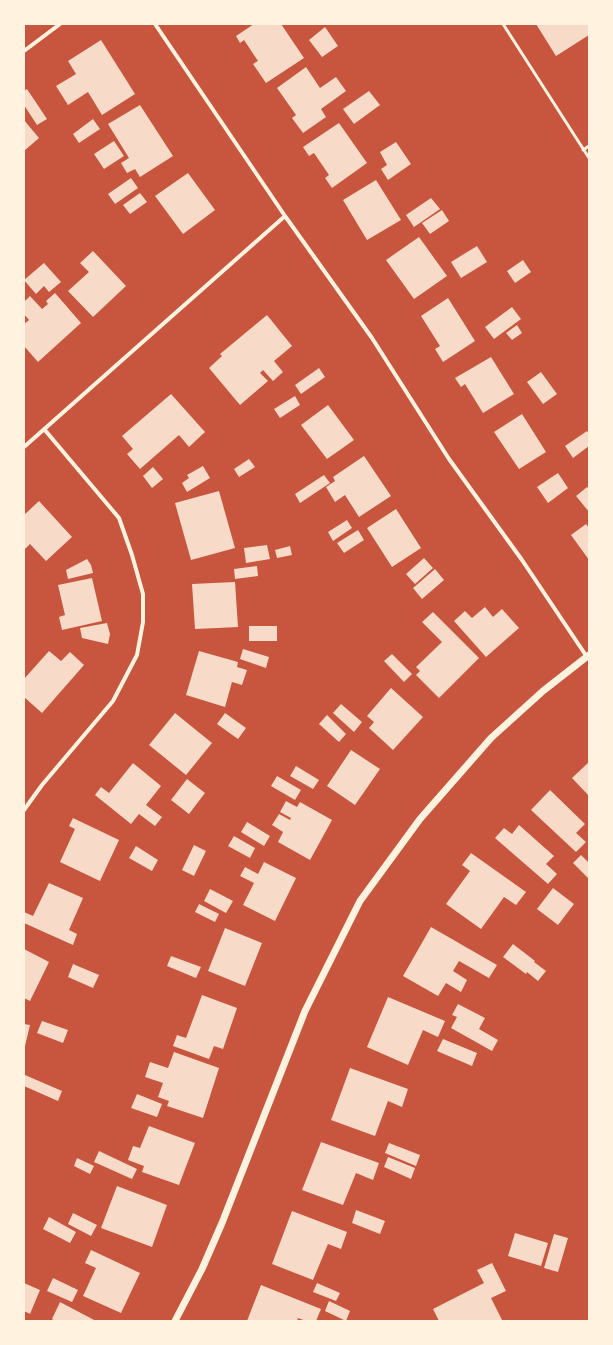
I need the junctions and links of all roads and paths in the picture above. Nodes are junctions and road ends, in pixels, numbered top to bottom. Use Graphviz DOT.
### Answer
graph roads {
  1 [pos="60,24"];
  2 [pos="155,24"];
  3 [pos="503,24"];
  4 [pos="24,51"];
  5 [pos="589,146"];
  6 [pos="583,150"];
  7 [pos="589,158"];
  8 [pos="285,216"];
  9 [pos="44,429"];
  10 [pos="24,447"];
  11 [pos="588,656"];
  12 [pos="24,810"];
  13 [pos="175,1321"];
  1 -- 4 [label="street"];
  2 -- 8 [label="street"];
  3 -- 6 [label="lane"];
  5 -- 6 [label="lane"];
  6 -- 7 [label="lane"];
  8 -- 9 [label="street"];
  8 -- 11 [label="street"];
  9 -- 10 [label="street"];
  9 -- 12 [label="street"];
  11 -- 13 [label="street"];
}
